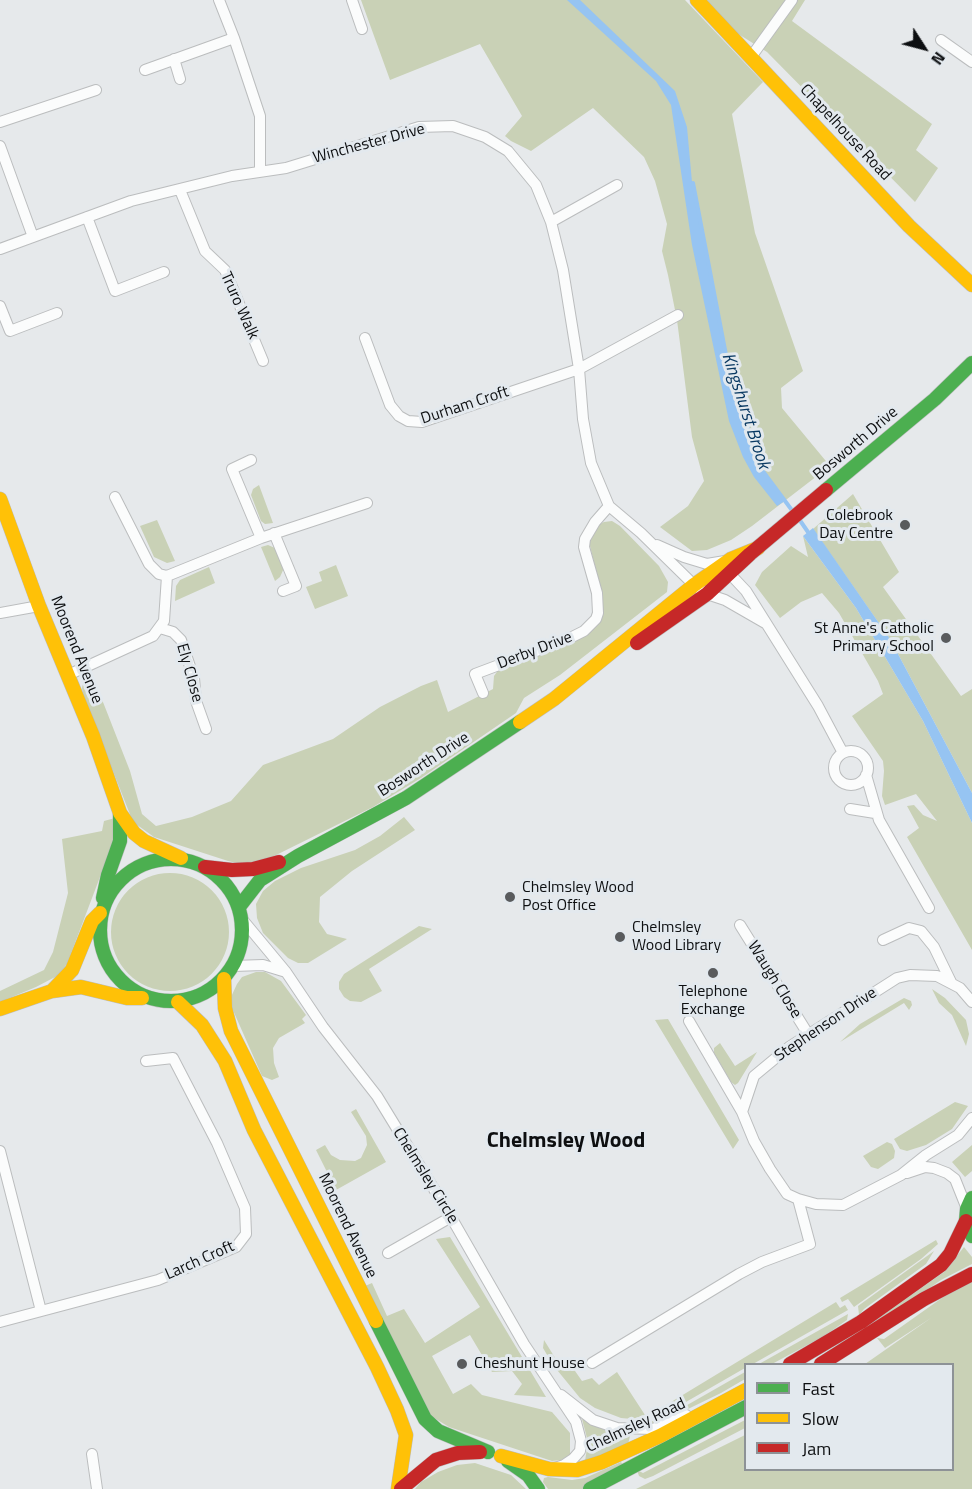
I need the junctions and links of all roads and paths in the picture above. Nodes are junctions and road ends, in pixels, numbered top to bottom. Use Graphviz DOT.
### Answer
graph roads {
  1 [pos="219,0"];
  2 [pos="352,0"];
  3 [pos="697,0"];
  4 [pos="792,0"];
  5 [pos="362,29"];
  6 [pos="234,38"];
  7 [pos="941,40"];
  8 [pos="751,57"];
  9 [pos="174,59"];
  10 [pos="972,62"];
  11 [pos="145,70"];
  12 [pos="180,79"];
  13 [pos="96,90"];
  14 [pos="0,122"];
  15 [pos="0,146"];
  16 [pos="260,172"];
  17 [pos="617,184"];
  18 [pos="180,190"];
  19 [pos="87,217"];
  20 [pos="551,222"];
  21 [pos="33,237"];
  22 [pos="0,249"];
  23 [pos="164,272"];
  24 [pos="972,285"];
  25 [pos="0,306"];
  26 [pos="57,313"];
  27 [pos="678,315"];
  28 [pos="365,338"];
  29 [pos="263,361"];
  30 [pos="972,363"];
  31 [pos="579,369"];
  32 [pos="251,460"];
  33 [pos="116,496"];
  34 [pos="0,499"];
  35 [pos="367,503"];
  36 [pos="609,506"];
  37 [pos="274,533"];
  38 [pos="261,538"];
  39 [pos="652,543"];
  40 [pos="758,548"];
  41 [pos="731,559"];
  42 [pos="710,574"];
  43 [pos="730,574"];
  44 [pos="167,576"];
  45 [pos="694,585"];
  46 [pos="283,591"];
  47 [pos="707,594"];
  48 [pos="39,606"];
  49 [pos="0,613"];
  50 [pos="765,624"];
  51 [pos="160,628"];
  52 [pos="68,675"];
  53 [pos="483,693"];
  54 [pos="562,693"];
  55 [pos="206,729"];
  56 [pos="843,753"];
  57 [pos="866,775"];
  58 [pos="850,809"];
  59 [pos="120,813"];
  60 [pos="875,813"];
  61 [pos="298,856"];
  62 [pos="183,860"];
  63 [pos="205,867"];
  64 [pos="101,908"];
  65 [pos="930,908"];
  66 [pos="240,913"];
  67 [pos="740,925"];
  68 [pos="882,940"];
  69 [pos="233,966"];
  70 [pos="286,972"];
  71 [pos="224,979"];
  72 [pos="951,982"];
  73 [pos="52,991"];
  74 [pos="148,999"];
  75 [pos="178,1002"];
  76 [pos="972,1002"];
  77 [pos="0,1009"];
  78 [pos="689,1021"];
  79 [pos="808,1034"];
  80 [pos="146,1061"];
  81 [pos="742,1112"];
  82 [pos="972,1118"];
  83 [pos="0,1151"];
  84 [pos="901,1175"];
  85 [pos="798,1199"];
  86 [pos="968,1209"];
  87 [pos="451,1218"];
  88 [pos="972,1236"];
  89 [pos="388,1253"];
  90 [pos="972,1274"];
  91 [pos="40,1311"];
  92 [pos="0,1322"];
  93 [pos="592,1363"];
  94 [pos="793,1363"];
  95 [pos="824,1363"];
  96 [pos="552,1388"];
  97 [pos="742,1392"];
  98 [pos="744,1408"];
  99 [pos="92,1454"];
  100 [pos="494,1454"];
  101 [pos="549,1469"];
  102 [pos="98,1489"];
  103 [pos="399,1489"];
  104 [pos="538,1489"];
  105 [pos="590,1489"];
  1 -- 6 [label="street"];
  2 -- 5 [label="street"];
  3 -- 8 [label="street, Chapelhouse Road"];
  4 -- 8 [label="street"];
  6 -- 9 [label="street"];
  6 -- 16 [label="street"];
  7 -- 10 [label="street"];
  8 -- 24 [label="street, Chapelhouse Road"];
  9 -- 11 [label="street"];
  9 -- 12 [label="street"];
  13 -- 14 [label="street"];
  15 -- 21 [label="street"];
  16 -- 18 [label="street, Winchester Drive"];
  16 -- 20 [label="street, Winchester Drive"];
  17 -- 20 [label="street"];
  18 -- 19 [label="street, Winchester Drive"];
  18 -- 29 [label="street, Truro Walk"];
  19 -- 21 [label="street, Winchester Drive"];
  19 -- 23 [label="street"];
  20 -- 31 [label="street, Winchester Drive"];
  21 -- 22 [label="street, Winchester Drive"];
  25 -- 26 [label="street"];
  27 -- 31 [label="street"];
  28 -- 31 [label="street, Durham Croft"];
  30 -- 40 [label="street, Bosworth Drive"];
  31 -- 36 [label="street, Winchester Drive"];
  32 -- 38 [label="street"];
  33 -- 44 [label="street"];
  34 -- 48 [label="street, Moorend Avenue"];
  35 -- 37 [label="street"];
  36 -- 39 [label="street, Winchester Drive"];
  36 -- 53 [label="street, Derby Drive"];
  37 -- 38 [label="street"];
  37 -- 46 [label="street"];
  38 -- 44 [label="street"];
  39 -- 41 [label="street, Winchester Drive"];
  39 -- 45 [label="street, Winchester Drive"];
  40 -- 41 [label="street, Bosworth Drive"];
  40 -- 43 [label="street, Bosworth Drive"];
  41 -- 42 [label="street, Bosworth Drive"];
  42 -- 43 [label="street"];
  42 -- 45 [label="street, Bosworth Drive"];
  43 -- 47 [label="street, Bosworth Drive"];
  43 -- 50 [label="street"];
  44 -- 51 [label="street, Ely Close"];
  45 -- 47 [label="street, Winchester Drive"];
  45 -- 54 [label="street, Bosworth Drive"];
  47 -- 50 [label="street, Winchester Drive"];
  47 -- 54 [label="street, Bosworth Drive"];
  48 -- 49 [label="street"];
  48 -- 52 [label="street, Moorend Avenue"];
  50 -- 56 [label="street"];
  51 -- 52 [label="street, Ely Close"];
  51 -- 55 [label="street, Ely Close"];
  52 -- 59 [label="street, Moorend Avenue"];
  54 -- 61 [label="street, Bosworth Drive"];
  56 -- 57 [label="street"];
  56 -- 57 [label="street"];
  57 -- 60 [label="street"];
  58 -- 60 [label="street"];
  59 -- 62 [label="street, Moorend Avenue"];
  59 -- 64 [label="street, Moorend Avenue"];
  60 -- 65 [label="street"];
  61 -- 63 [label="street, Bosworth Drive"];
  61 -- 66 [label="street, Bosworth Drive"];
  62 -- 63 [label="street"];
  62 -- 64 [label="street"];
  63 -- 66 [label="street"];
  64 -- 73 [label="street"];
  64 -- 74 [label="street"];
  66 -- 69 [label="street"];
  66 -- 70 [label="street, Chelmsley Circle"];
  67 -- 79 [label="street, Waugh Close"];
  68 -- 72 [label="street"];
  69 -- 70 [label="street"];
  69 -- 71 [label="street"];
  70 -- 87 [label="street, Chelmsley Circle"];
  71 -- 75 [label="street"];
  71 -- 100 [label="street, Moorend Avenue"];
  72 -- 76 [label="street"];
  72 -- 79 [label="street, Stephenson Drive"];
  73 -- 74 [label="street"];
  73 -- 77 [label="street"];
  74 -- 75 [label="street"];
  75 -- 103 [label="street"];
  78 -- 81 [label="street"];
  79 -- 81 [label="street, Stephenson Drive"];
  80 -- 91 [label="street, Larch Croft"];
  81 -- 85 [label="street"];
  82 -- 84 [label="street"];
  83 -- 91 [label="street"];
  84 -- 85 [label="street"];
  84 -- 86 [label="street"];
  85 -- 93 [label="street"];
  86 -- 88 [label="street"];
  86 -- 94 [label="street"];
  87 -- 89 [label="street"];
  87 -- 96 [label="street, Chelmsley Circle"];
  90 -- 95 [label="street"];
  91 -- 92 [label="street"];
  96 -- 97 [label="street, Chelmsley Circle"];
  96 -- 101 [label="street, Chelmsley Circle"];
  97 -- 101 [label="street, Chelmsley Road"];
  98 -- 105 [label="street, Chelmsley Road"];
  99 -- 102 [label="street"];
  100 -- 101 [label="street, Chelmsley Road"];
  100 -- 103 [label="street"];
  100 -- 104 [label="street"];
}
